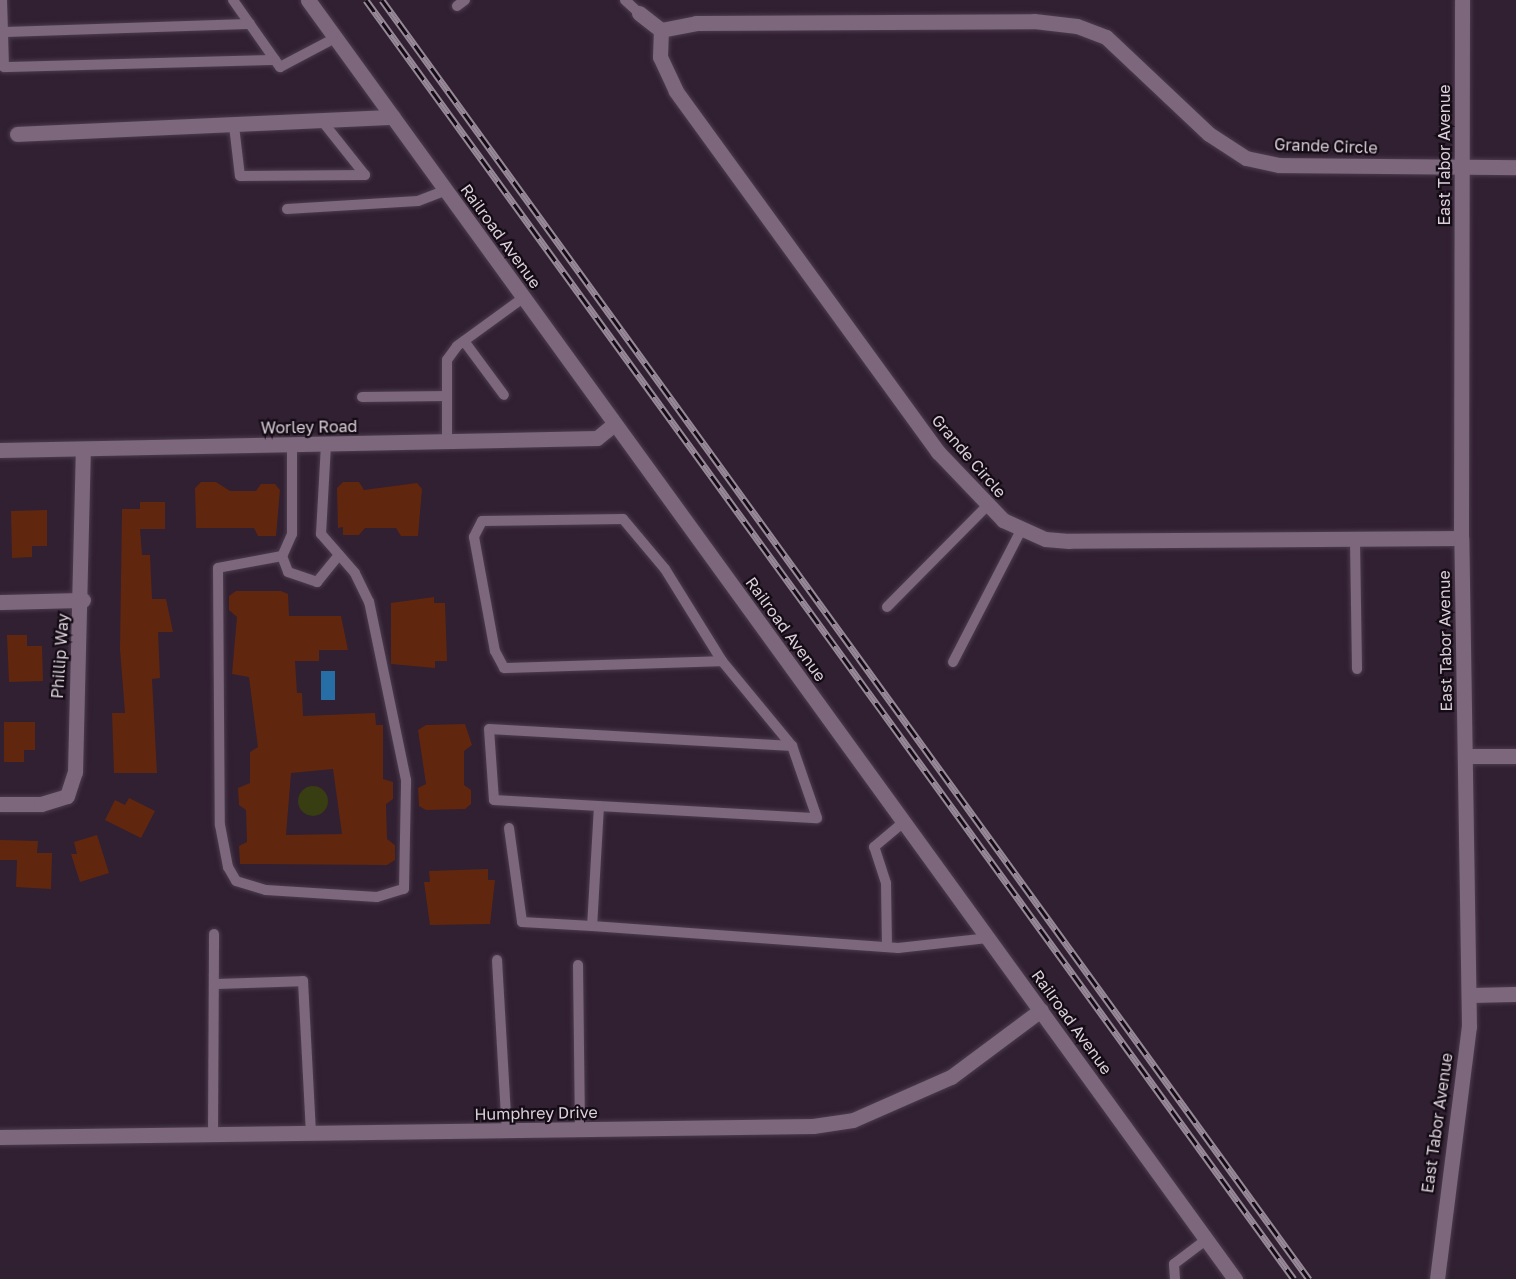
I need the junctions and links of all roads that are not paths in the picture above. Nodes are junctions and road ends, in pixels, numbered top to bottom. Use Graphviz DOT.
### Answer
graph roads {
  1 [pos="2,0"];
  2 [pos="233,0"];
  3 [pos="308,0"];
  4 [pos="625,0"];
  5 [pos="1462,0"];
  6 [pos="639,13"];
  7 [pos="250,24"];
  8 [pos="661,30"];
  9 [pos="3,32"];
  10 [pos="335,38"];
  11 [pos="274,60"];
  12 [pos="393,117"];
  13 [pos="322,121"];
  14 [pos="234,126"];
  15 [pos="17,134"];
  16 [pos="1464,167"];
  17 [pos="1516,167"];
  18 [pos="446,190"];
  19 [pos="288,209"];
  20 [pos="523,298"];
  21 [pos="464,341"];
  22 [pos="504,395"];
  23 [pos="447,396"];
  24 [pos="362,397"];
  25 [pos="614,424"];
  26 [pos="447,443"];
  27 [pos="326,445"];
  28 [pos="292,446"];
  29 [pos="82,449"];
  30 [pos="0,450"];
  31 [pos="986,507"];
  32 [pos="1021,530"];
  33 [pos="1461,538"];
  34 [pos="1356,541"];
  35 [pos="339,555"];
  36 [pos="282,556"];
  37 [pos="83,600"];
  38 [pos="0,602"];
  39 [pos="887,607"];
  40 [pos="722,661"];
  41 [pos="953,662"];
  42 [pos="1357,669"];
  43 [pos="792,746"];
  44 [pos="1466,756"];
  45 [pos="1516,756"];
  46 [pos="0,804"];
  47 [pos="599,806"];
  48 [pos="904,822"];
  49 [pos="510,828"];
  50 [pos="592,926"];
  51 [pos="214,934"];
  52 [pos="989,938"];
  53 [pos="887,947"];
  54 [pos="497,960"];
  55 [pos="578,964"];
  56 [pos="214,984"];
  57 [pos="1516,994"];
  58 [pos="1469,995"];
  59 [pos="1041,1010"];
  60 [pos="580,1130"];
  61 [pos="507,1132"];
  62 [pos="311,1134"];
  63 [pos="213,1135"];
  64 [pos="0,1137"];
  65 [pos="1207,1239"];
  66 [pos="1175,1279"];
  67 [pos="1235,1279"];
  68 [pos="1437,1279"];
  1 -- 9 [label="lane"];
  2 -- 7 [label="lane"];
  3 -- 10 [label="street, Railroad Avenue"];
  4 -- 6 [label="lane"];
  5 -- 16 [label="street, East Tabor Avenue"];
  6 -- 8 [label="street"];
  7 -- 9 [label="lane"];
  7 -- 11 [label="lane"];
  8 -- 16 [label="street, Grande Circle"];
  8 -- 31 [label="street, Grande Circle"];
  9 -- 11 [label="lane"];
  10 -- 11 [label="lane"];
  10 -- 12 [label="street, Railroad Avenue"];
  12 -- 13 [label="street"];
  12 -- 18 [label="street, Railroad Avenue"];
  13 -- 14 [label="street"];
  13 -- 14 [label="lane"];
  14 -- 15 [label="street"];
  16 -- 17 [label="street, Grande Circle"];
  16 -- 33 [label="street, East Tabor Avenue"];
  18 -- 19 [label="lane"];
  18 -- 20 [label="street, Railroad Avenue"];
  20 -- 21 [label="lane"];
  20 -- 25 [label="street, Railroad Avenue"];
  21 -- 22 [label="lane"];
  21 -- 23 [label="lane"];
  23 -- 24 [label="lane"];
  23 -- 26 [label="lane"];
  25 -- 26 [label="street, Worley Road"];
  25 -- 48 [label="street, Railroad Avenue"];
  26 -- 27 [label="street, Worley Road"];
  27 -- 28 [label="street, Worley Road"];
  27 -- 35 [label="lane"];
  28 -- 29 [label="street, Worley Road"];
  28 -- 36 [label="lane"];
  29 -- 30 [label="street, Worley Road"];
  29 -- 37 [label="street, Phillip Way"];
  31 -- 32 [label="street, Grande Circle"];
  31 -- 39 [label="lane"];
  32 -- 34 [label="street, Grande Circle"];
  32 -- 41 [label="lane"];
  33 -- 34 [label="street, Grande Circle"];
  33 -- 44 [label="street, East Tabor Avenue"];
  34 -- 42 [label="lane"];
  35 -- 36 [label="lane"];
  35 -- 36 [label="lane"];
  37 -- 38 [label="street"];
  37 -- 46 [label="street, Phillip Way"];
  40 -- 40 [label="lane"];
  40 -- 43 [label="lane"];
  43 -- 47 [label="lane"];
  43 -- 47 [label="lane"];
  44 -- 45 [label="street"];
  44 -- 58 [label="street, East Tabor Avenue"];
  47 -- 50 [label="lane"];
  48 -- 52 [label="street, Railroad Avenue"];
  48 -- 53 [label="lane"];
  49 -- 50 [label="lane"];
  50 -- 53 [label="lane"];
  51 -- 56 [label="lane"];
  52 -- 53 [label="lane"];
  52 -- 59 [label="street, Railroad Avenue"];
  54 -- 61 [label="lane"];
  55 -- 60 [label="lane"];
  56 -- 62 [label="lane"];
  56 -- 63 [label="lane"];
  57 -- 58 [label="street"];
  58 -- 68 [label="street, East Tabor Avenue"];
  59 -- 60 [label="street, Humphrey Drive"];
  59 -- 65 [label="street, Railroad Avenue"];
  60 -- 61 [label="street, Humphrey Drive"];
  61 -- 62 [label="street, Humphrey Drive"];
  62 -- 63 [label="street, Humphrey Drive"];
  63 -- 64 [label="street, Humphrey Drive"];
  65 -- 66 [label="lane"];
  65 -- 67 [label="street, Railroad Avenue"];
}
